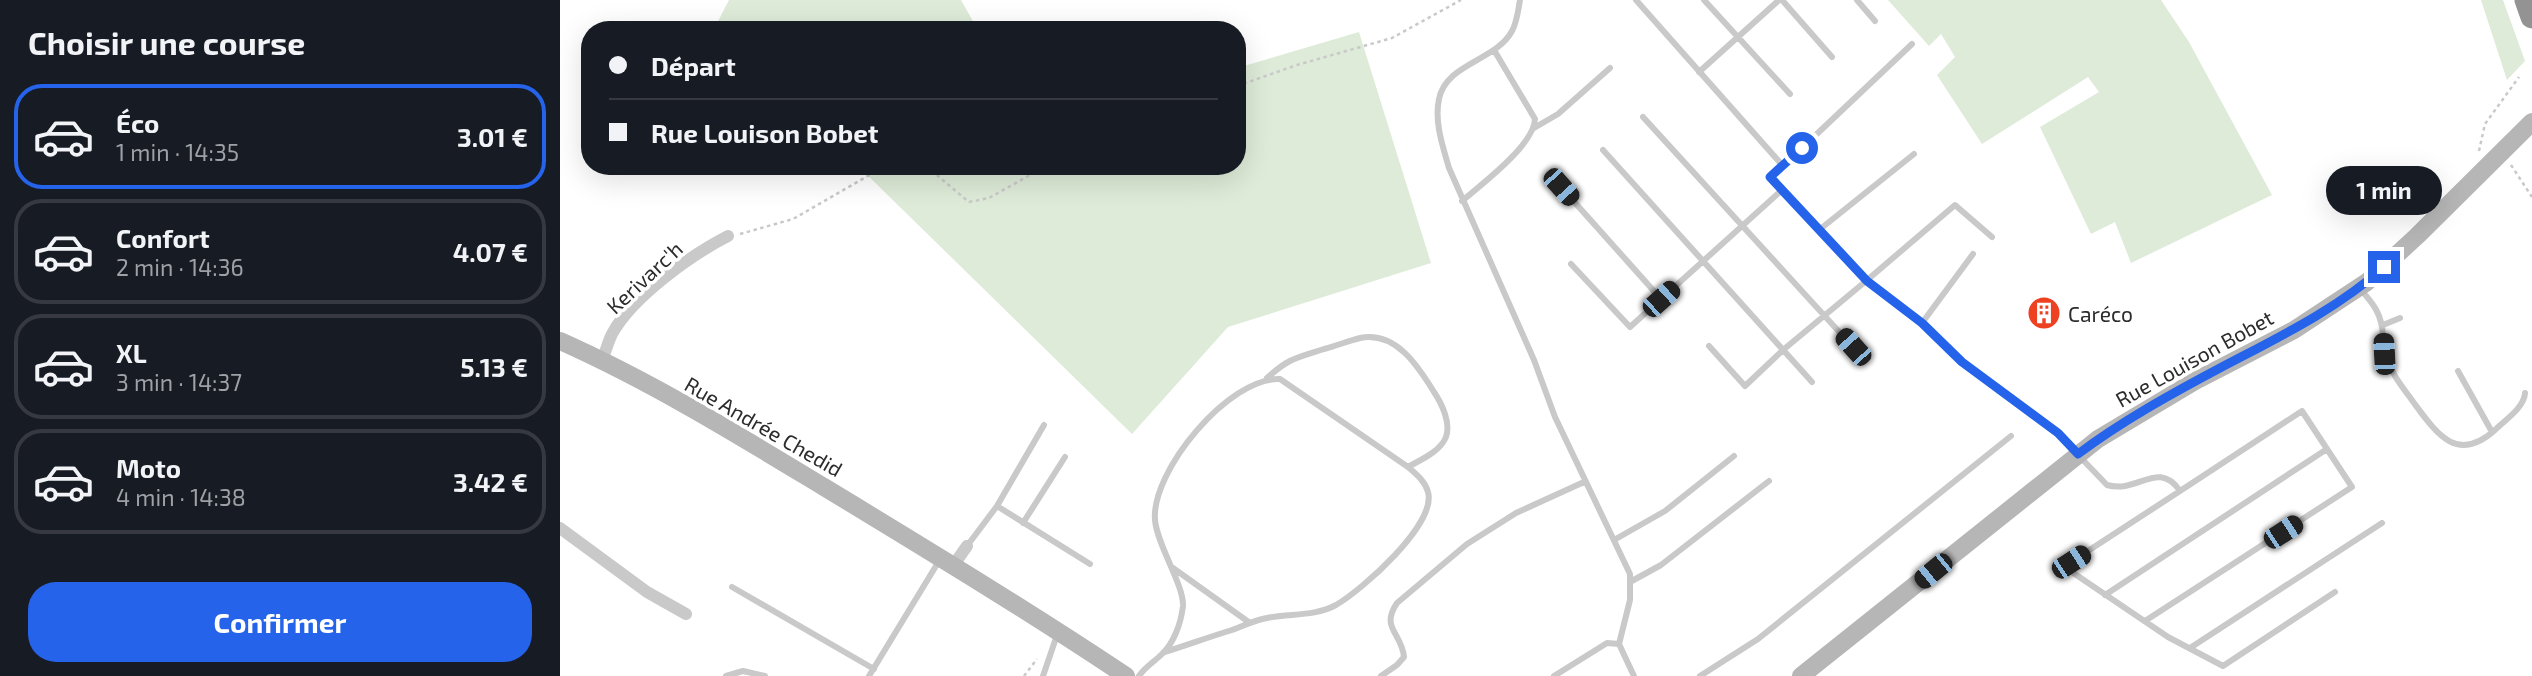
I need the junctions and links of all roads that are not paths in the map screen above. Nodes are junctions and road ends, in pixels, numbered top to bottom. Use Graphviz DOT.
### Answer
graph roads {
  1 [pos="1520,0"];
  2 [pos="1704,0"];
  3 [pos="1780,0"];
  4 [pos="1857,0"];
  5 [pos="2526,0"];
  6 [pos="1640,1"];
  7 [pos="2532,17"];
  8 [pos="1875,20"];
  9 [pos="1738,37"];
  10 [pos="1913,44"];
  11 [pos="1494,50"];
  12 [pos="1832,57"];
  13 [pos="1610,68"];
  14 [pos="1699,72"];
  15 [pos="1790,94"];
  16 [pos="1643,117"];
  17 [pos="2532,122"];
  18 [pos="1534,128"];
  19 [pos="1603,150"];
  20 [pos="1914,154"];
  21 [pos="1783,166"];
  22 [pos="1561,187"];
  23 [pos="1782,190"];
  24 [pos="1462,201"];
  25 [pos="1743,225"];
  26 [pos="1819,230"];
  27 [pos="728,236"];
  28 [pos="1993,237"];
  29 [pos="1973,254"];
  30 [pos="1703,261"];
  31 [pos="1572,264"];
  32 [pos="1867,281"];
  33 [pos="2358,288"];
  34 [pos="1661,299"];
  35 [pos="1825,315"];
  36 [pos="2400,318"];
  37 [pos="1922,323"];
  38 [pos="2383,325"];
  39 [pos="560,341"];
  40 [pos="1709,346"];
  41 [pos="1853,347"];
  42 [pos="1783,350"];
  43 [pos="602,360"];
  44 [pos="2458,371"];
  45 [pos="1267,378"];
  46 [pos="1812,382"];
  47 [pos="2525,393"];
  48 [pos="1044,425"];
  49 [pos="2492,432"];
  50 [pos="2011,436"];
  51 [pos="2327,449"];
  52 [pos="2078,454"];
  53 [pos="1734,456"];
  54 [pos="1065,457"];
  55 [pos="1408,467"];
  56 [pos="1769,481"];
  57 [pos="1584,482"];
  58 [pos="2180,491"];
  59 [pos="997,506"];
  60 [pos="1023,523"];
  61 [pos="2382,523"];
  62 [pos="560,528"];
  63 [pos="1614,540"];
  64 [pos="967,546"];
  65 [pos="947,562"];
  66 [pos="1090,564"];
  67 [pos="1171,567"];
  68 [pos="1630,582"];
  69 [pos="732,587"];
  70 [pos="2335,592"];
  71 [pos="2105,594"];
  72 [pos="686,614"];
  73 [pos="2145,621"];
  74 [pos="1250,623"];
  75 [pos="1058,631"];
  76 [pos="1619,644"];
  77 [pos="2190,648"];
  78 [pos="1165,652"];
  79 [pos="874,669"];
  80 [pos="1805,675"];
  81 [pos="726,676"];
  82 [pos="765,676"];
  83 [pos="869,676"];
  84 [pos="1043,676"];
  85 [pos="1126,676"];
  86 [pos="1139,676"];
  87 [pos="1381,676"];
  88 [pos="1554,676"];
  89 [pos="1634,676"];
  90 [pos="1700,676"];
  1 -- 11 [label="lane"];
  2 -- 9 [label="lane"];
  3 -- 9 [label="lane"];
  3 -- 12 [label="lane"];
  4 -- 8 [label="lane"];
  5 -- 7 [label="highway"];
  6 -- 14 [label="lane"];
  9 -- 14 [label="lane"];
  9 -- 15 [label="lane"];
  10 -- 21 [label="lane"];
  11 -- 18 [label="lane"];
  11 -- 24 [label="lane"];
  13 -- 18 [label="lane"];
  14 -- 21 [label="lane"];
  16 -- 25 [label="lane"];
  17 -- 33 [label="street, Rue Louison Bobet"];
  18 -- 24 [label="lane"];
  19 -- 30 [label="lane"];
  20 -- 26 [label="lane"];
  21 -- 23 [label="lane"];
  22 -- 34 [label="lane"];
  23 -- 25 [label="lane"];
  23 -- 26 [label="lane"];
  24 -- 57 [label="lane"];
  25 -- 30 [label="lane"];
  25 -- 35 [label="lane"];
  26 -- 32 [label="lane"];
  27 -- 43 [label="street, Kerivarc'h"];
  28 -- 32 [label="lane"];
  29 -- 37 [label="lane"];
  30 -- 34 [label="lane"];
  30 -- 42 [label="lane"];
  31 -- 34 [label="lane"];
  32 -- 35 [label="lane"];
  32 -- 37 [label="lane"];
  33 -- 38 [label="lane"];
  33 -- 52 [label="street, Rue Louison Bobet"];
  35 -- 41 [label="lane"];
  35 -- 42 [label="lane"];
  36 -- 38 [label="lane"];
  37 -- 52 [label="lane"];
  38 -- 49 [label="lane"];
  39 -- 43 [label="street, Rue Andrée Chedid"];
  40 -- 42 [label="lane"];
  42 -- 46 [label="lane"];
  43 -- 65 [label="street, Rue Andrée Chedid"];
  44 -- 49 [label="lane"];
  45 -- 55 [label="lane"];
  45 -- 55 [label="lane"];
  45 -- 67 [label="lane"];
  47 -- 49 [label="lane"];
  48 -- 59 [label="lane"];
  50 -- 90 [label="lane"];
  51 -- 58 [label="lane"];
  51 -- 71 [label="lane"];
  51 -- 73 [label="lane"];
  52 -- 58 [label="lane"];
  52 -- 80 [label="street, Rue Louison Bobet"];
  53 -- 63 [label="lane"];
  54 -- 60 [label="lane"];
  55 -- 74 [label="lane"];
  56 -- 68 [label="lane"];
  57 -- 63 [label="lane"];
  57 -- 87 [label="lane"];
  58 -- 71 [label="lane"];
  59 -- 60 [label="lane"];
  59 -- 64 [label="lane"];
  60 -- 66 [label="lane"];
  61 -- 77 [label="lane"];
  62 -- 72 [label="street"];
  63 -- 68 [label="lane"];
  64 -- 65 [label="street"];
  65 -- 75 [label="street, Rue Andrée Chedid"];
  65 -- 79 [label="lane"];
  67 -- 74 [label="lane"];
  67 -- 78 [label="lane"];
  68 -- 76 [label="lane"];
  69 -- 79 [label="lane"];
  70 -- 77 [label="lane"];
  71 -- 73 [label="lane"];
  73 -- 77 [label="lane"];
  74 -- 78 [label="lane"];
  75 -- 84 [label="lane"];
  75 -- 85 [label="street, Rue Andrée Chedid"];
  76 -- 88 [label="lane"];
  76 -- 89 [label="lane"];
  78 -- 86 [label="lane"];
  79 -- 83 [label="lane"];
  81 -- 82 [label="lane"];
}
